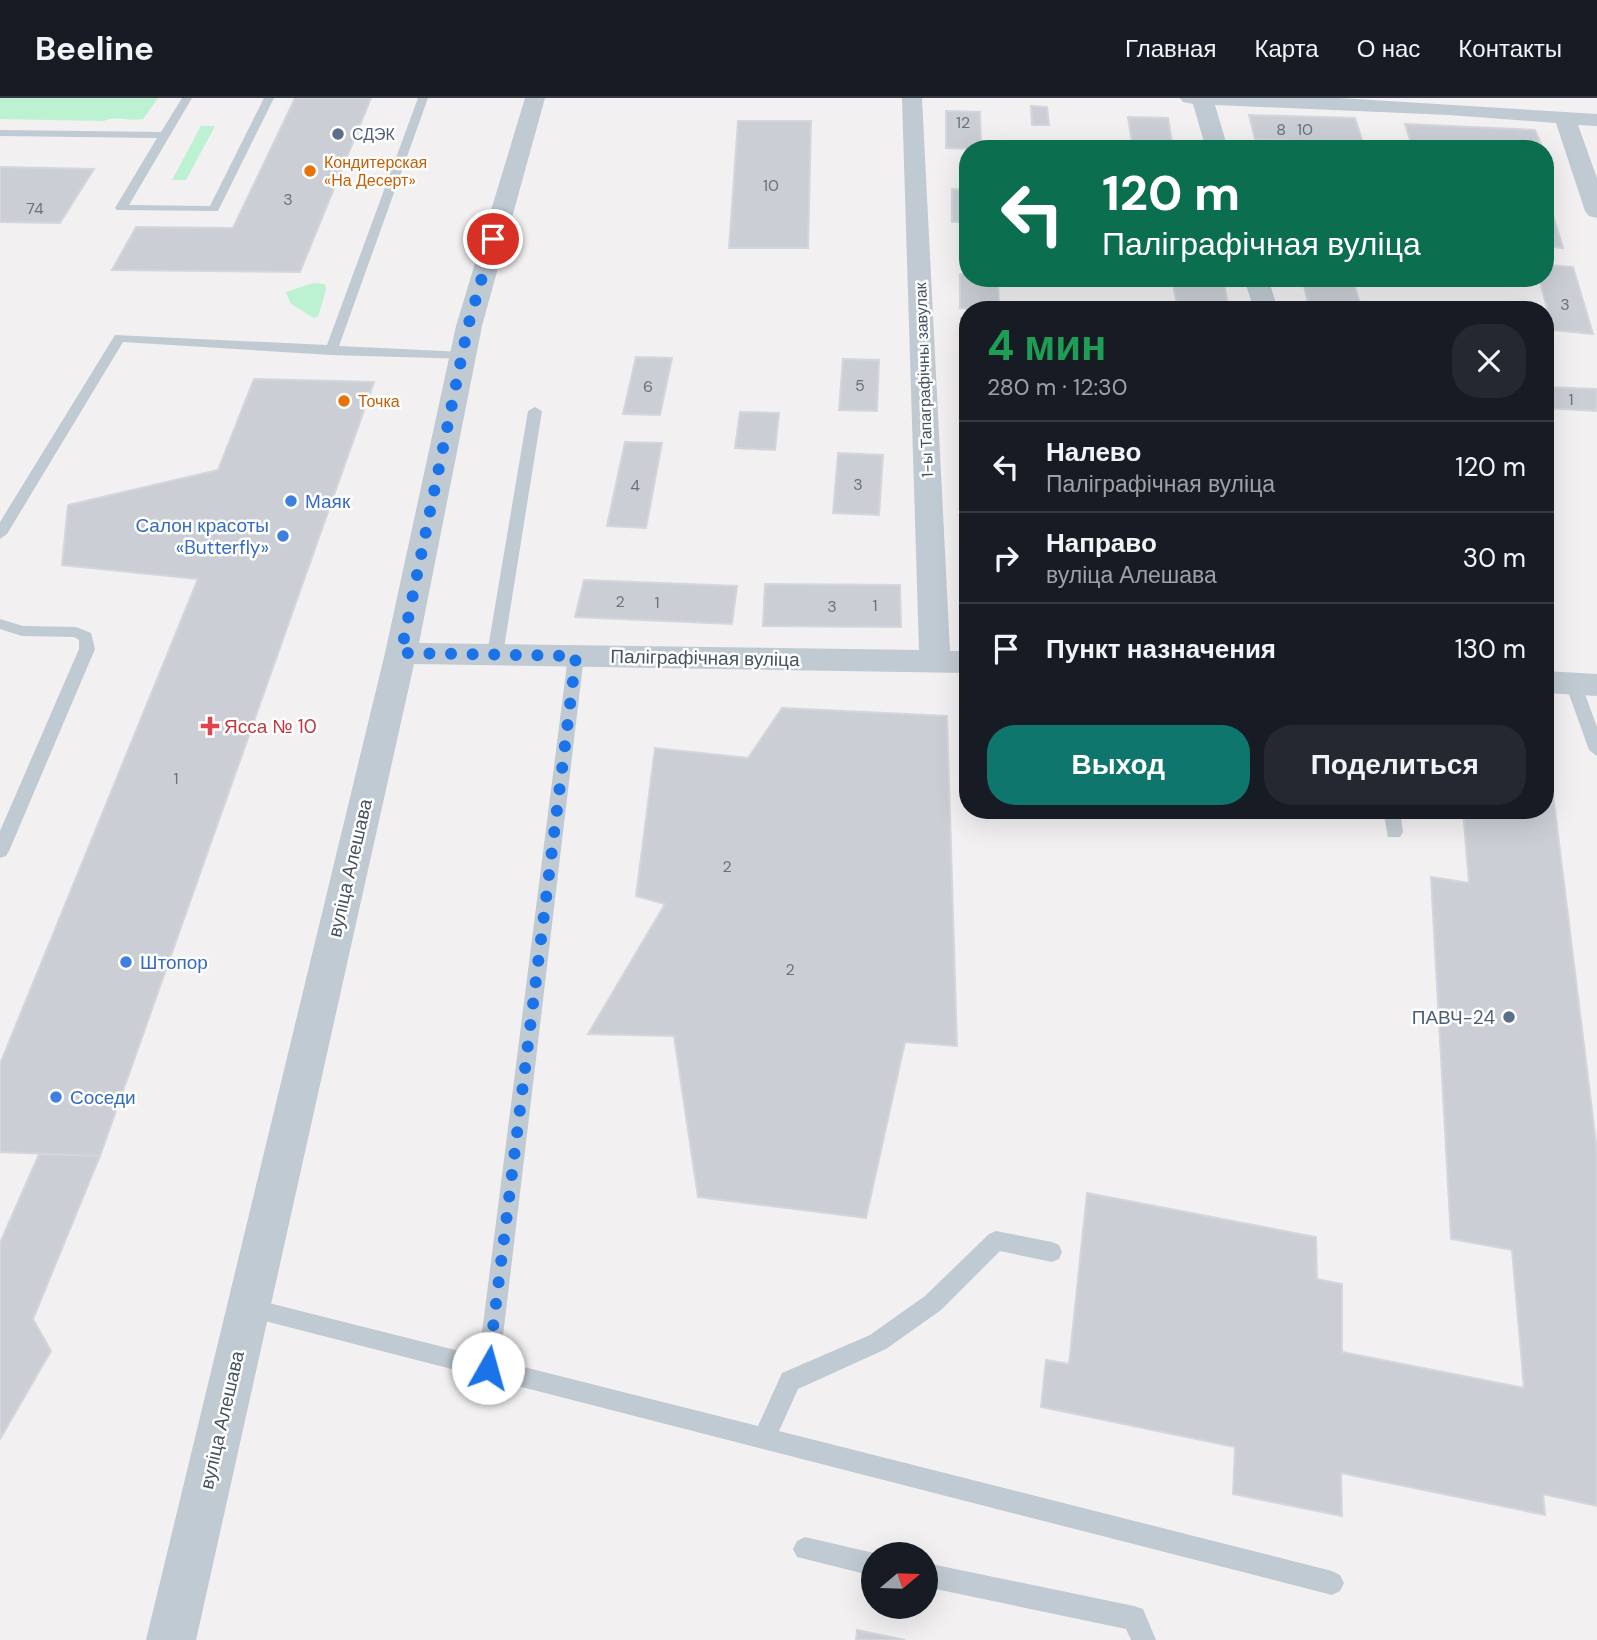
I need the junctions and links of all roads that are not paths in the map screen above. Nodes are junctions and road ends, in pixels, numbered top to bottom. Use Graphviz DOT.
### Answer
graph roads {
  1 [pos="187,98"];
  2 [pos="269,98"];
  3 [pos="423,98"];
  4 [pos="535,98"];
  5 [pos="912,98"];
  6 [pos="1190,98"];
  7 [pos="1202,98"];
  8 [pos="1565,118"];
  9 [pos="1597,120"];
  10 [pos="0,133"];
  11 [pos="165,135"];
  12 [pos="1214,140"];
  13 [pos="1597,211"];
  14 [pos="331,351"];
  15 [pos="463,356"];
  16 [pos="535,411"];
  17 [pos="0,534"];
  18 [pos="0,624"];
  19 [pos="401,653"];
  20 [pos="495,654"];
  21 [pos="576,656"];
  22 [pos="935,662"];
  23 [pos="959,662"];
  24 [pos="1572,683"];
  25 [pos="1597,750"];
  26 [pos="1392,819"];
  27 [pos="1394,832"];
  28 [pos="0,851"];
  29 [pos="1052,1252"];
  30 [pos="248,1308"];
  31 [pos="488,1368"];
  32 [pos="764,1439"];
  33 [pos="804,1549"];
  34 [pos="861,1561"];
  35 [pos="938,1577"];
  36 [pos="1332,1583"];
  37 [pos="171,1640"];
  38 [pos="1144,1640"];
  1 -- 11 [label="lane"];
  2 -- 11 [label="lane"];
  3 -- 14 [label="lane"];
  4 -- 15 [label="street, вуліца Алешава"];
  5 -- 22 [label="street, 1-ы Тапаграфічны завулак"];
  6 -- 7 [label="street"];
  7 -- 8 [label="street"];
  7 -- 12 [label="street"];
  8 -- 9 [label="street"];
  8 -- 13 [label="street"];
  10 -- 11 [label="lane"];
  14 -- 15 [label="lane"];
  14 -- 17 [label="lane"];
  15 -- 19 [label="street, вуліца Алешава"];
  16 -- 20 [label="lane"];
  18 -- 28 [label="lane"];
  19 -- 20 [label="street, Паліграфічная вуліца"];
  19 -- 30 [label="street, вуліца Алешава"];
  20 -- 21 [label="street, Паліграфічная вуліца"];
  21 -- 22 [label="street, Паліграфічная вуліца"];
  21 -- 31 [label="lane"];
  22 -- 23 [label="street, Паліграфічная вуліца"];
  24 -- 25 [label="lane"];
  26 -- 27 [label="lane"];
  29 -- 32 [label="lane"];
  30 -- 31 [label="lane"];
  30 -- 37 [label="street, вуліца Алешава"];
  31 -- 32 [label="lane"];
  32 -- 36 [label="lane"];
  33 -- 34 [label="lane"];
  35 -- 38 [label="lane"];
}
